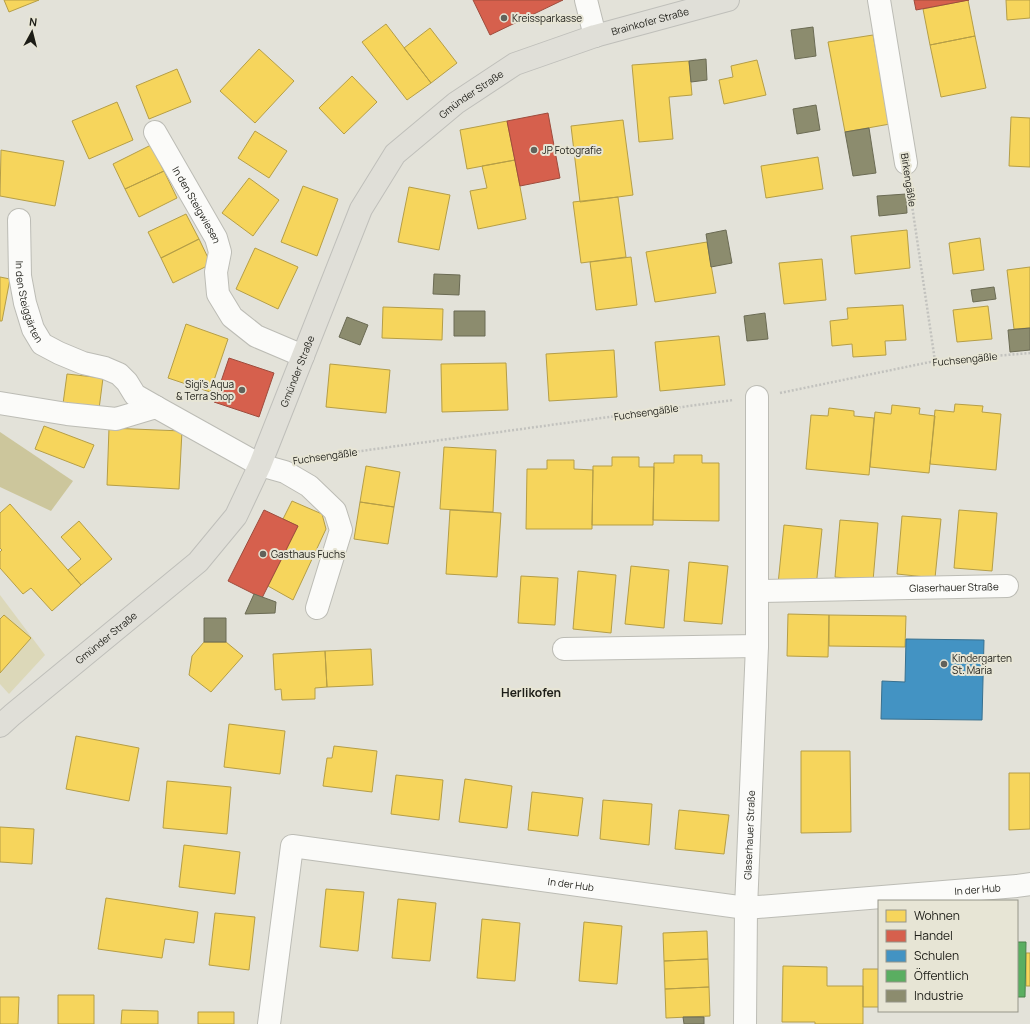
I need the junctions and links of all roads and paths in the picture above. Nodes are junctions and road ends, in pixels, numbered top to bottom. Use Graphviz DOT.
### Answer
graph roads {
  1 [pos="586,0"];
  2 [pos="879,0"];
  3 [pos="720,1"];
  4 [pos="595,36"];
  5 [pos="155,132"];
  6 [pos="906,163"];
  7 [pos="19,220"];
  8 [pos="1030,353"];
  9 [pos="303,356"];
  10 [pos="935,361"];
  11 [pos="757,397"];
  12 [pos="0,403"];
  13 [pos="156,407"];
  14 [pos="307,458"];
  15 [pos="260,464"];
  16 [pos="1007,586"];
  17 [pos="757,591"];
  18 [pos="316,608"];
  19 [pos="757,646"];
  20 [pos="564,650"];
  21 [pos="0,726"];
  22 [pos="1030,884"];
  23 [pos="746,908"];
  24 [pos="269,1024"];
  25 [pos="745,1024"];
  1 -- 4 [label="street"];
  2 -- 6 [label="street, Birkengäßle"];
  3 -- 4 [label="main road, Brainkofer Straße"];
  4 -- 9 [label="main road, Gmünder Straße"];
  5 -- 9 [label="street, In den Steigwiesen"];
  6 -- 10 [label="path, Birkengäßle"];
  7 -- 13 [label="street, In den Steiggärten"];
  8 -- 10 [label="path, Fuchsengäßle"];
  9 -- 15 [label="main road, Gmünder Straße"];
  10 -- 11 [label="path, Fuchsengäßle"];
  11 -- 14 [label="path, Fuchsengäßle"];
  11 -- 17 [label="street, Glaserhauer Straße"];
  12 -- 13 [label="street"];
  13 -- 15 [label="street, In den Steiggärten"];
  15 -- 18 [label="street, In den Steiggärten"];
  15 -- 21 [label="main road, Gmünder Straße"];
  16 -- 17 [label="street, Glaserhauer Straße"];
  17 -- 19 [label="street, Glaserhauer Straße"];
  19 -- 20 [label="street"];
  19 -- 23 [label="street, Glaserhauer Straße"];
  22 -- 23 [label="street, In der Hub"];
  23 -- 24 [label="street, In der Hub"];
  23 -- 25 [label="street, Glaserhauer Straße"];
}
